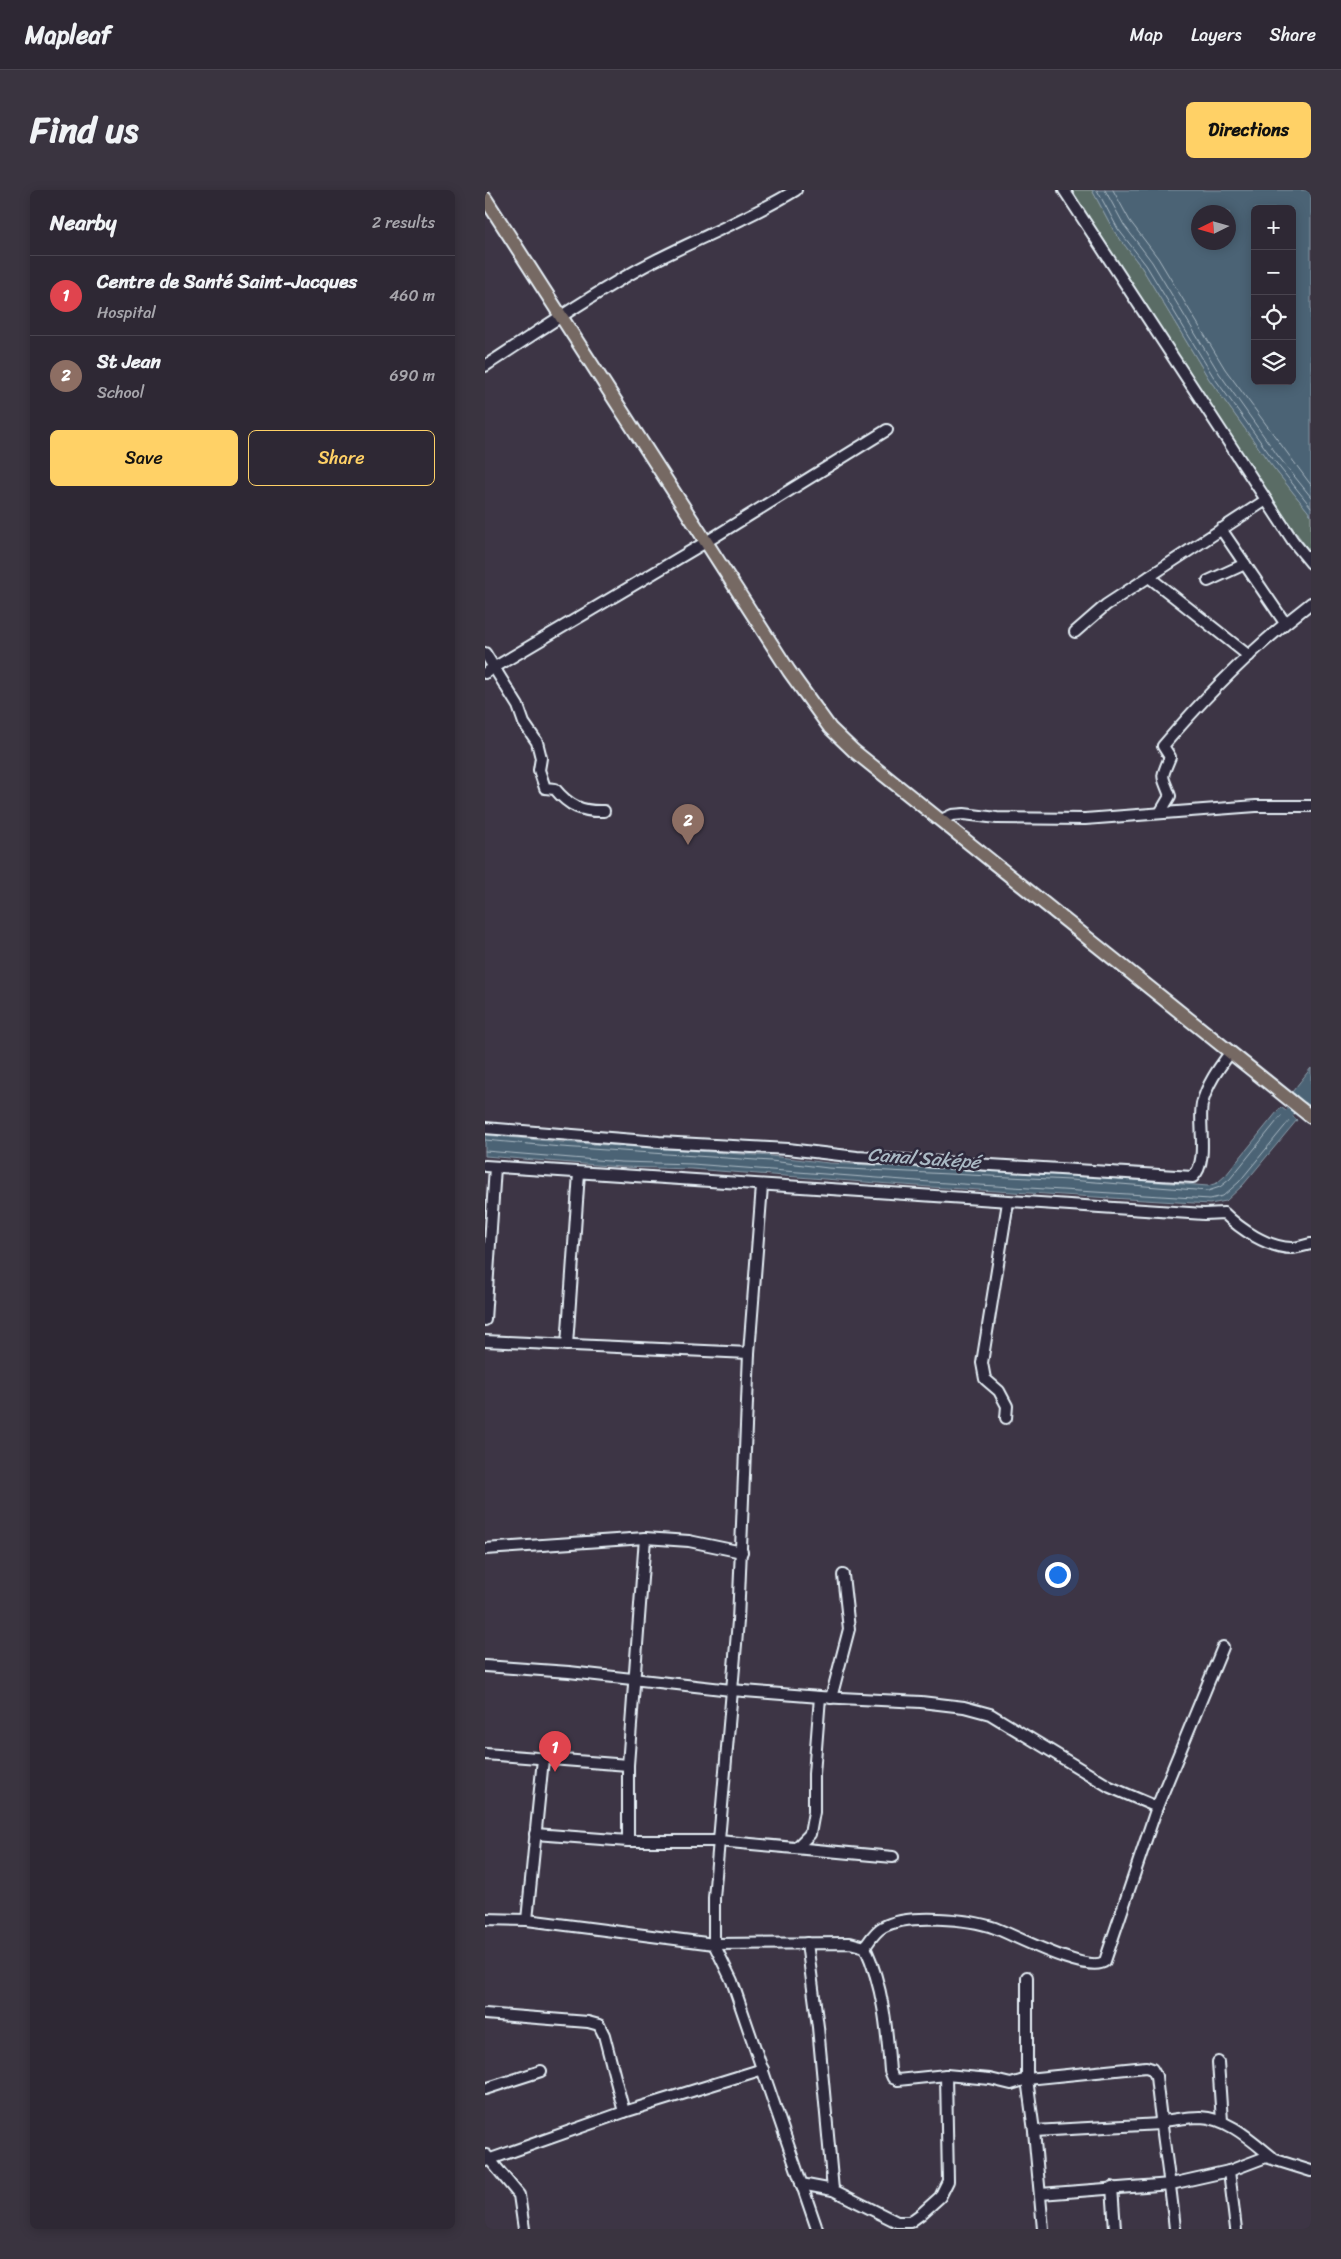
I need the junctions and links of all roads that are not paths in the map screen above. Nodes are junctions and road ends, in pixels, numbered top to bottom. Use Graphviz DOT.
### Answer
graph roads {
  1 [pos="796,190"];
  2 [pos="1064,190"];
  3 [pos="485,198"];
  4 [pos="562,317"];
  5 [pos="485,366"];
  6 [pos="887,430"];
  7 [pos="1266,500"];
  8 [pos="1221,529"];
  9 [pos="706,542"];
  10 [pos="1311,563"];
  11 [pos="1245,564"];
  12 [pos="1149,577"];
  13 [pos="1208,581"];
  14 [pos="1311,603"];
  15 [pos="1285,623"];
  16 [pos="1075,632"];
  17 [pos="485,653"];
  18 [pos="1249,656"];
  19 [pos="495,667"];
  20 [pos="485,673"];
  21 [pos="1311,806"];
  22 [pos="604,811"];
  23 [pos="1161,813"];
  24 [pos="941,820"];
  25 [pos="1230,1053"];
  26 [pos="1311,1118"];
  27 [pos="485,1128"];
  28 [pos="490,1167"];
  29 [pos="579,1173"];
  30 [pos="762,1186"];
  31 [pos="1008,1202"];
  32 [pos="1311,1244"];
  33 [pos="488,1254"];
  34 [pos="485,1320"];
  35 [pos="485,1341"];
  36 [pos="567,1345"];
  37 [pos="749,1352"];
  38 [pos="1006,1418"];
  39 [pos="645,1538"];
  40 [pos="485,1549"];
  41 [pos="742,1552"];
  42 [pos="843,1575"];
  43 [pos="1223,1647"];
  44 [pos="485,1666"];
  45 [pos="633,1680"];
  46 [pos="731,1690"];
  47 [pos="826,1697"];
  48 [pos="485,1754"];
  49 [pos="543,1759"];
  50 [pos="628,1765"];
  51 [pos="1157,1807"];
  52 [pos="535,1834"];
  53 [pos="628,1841"];
  54 [pos="719,1841"];
  55 [pos="797,1847"];
  56 [pos="893,1857"];
  57 [pos="485,1919"];
  58 [pos="527,1920"];
  59 [pos="807,1943"];
  60 [pos="714,1944"];
  61 [pos="865,1947"];
  62 [pos="1027,1977"];
  63 [pos="485,2014"];
  64 [pos="1218,2062"];
  65 [pos="763,2069"];
  66 [pos="541,2072"];
  67 [pos="946,2075"];
  68 [pos="1027,2079"];
  69 [pos="485,2089"];
  70 [pos="624,2112"];
  71 [pos="1222,2121"];
  72 [pos="1160,2123"];
  73 [pos="1034,2131"];
  74 [pos="1272,2157"];
  75 [pos="486,2158"];
  76 [pos="1311,2171"];
  77 [pos="1229,2172"];
  78 [pos="801,2184"];
  79 [pos="1171,2184"];
  80 [pos="1112,2187"];
  81 [pos="833,2190"];
  82 [pos="1040,2194"];
  83 [pos="910,2226"];
  84 [pos="524,2229"];
  85 [pos="817,2229"];
  86 [pos="1043,2229"];
  87 [pos="1115,2229"];
  88 [pos="1175,2229"];
  89 [pos="1236,2229"];
  1 -- 4 [label="street"];
  2 -- 7 [label="street"];
  3 -- 4 [label="main road"];
  4 -- 5 [label="street"];
  4 -- 9 [label="main road"];
  6 -- 9 [label="street"];
  7 -- 8 [label="street"];
  7 -- 10 [label="street"];
  8 -- 11 [label="street"];
  8 -- 12 [label="street"];
  9 -- 19 [label="street"];
  9 -- 24 [label="main road"];
  11 -- 13 [label="street"];
  11 -- 15 [label="street"];
  12 -- 16 [label="street"];
  12 -- 18 [label="street"];
  14 -- 15 [label="street"];
  15 -- 18 [label="street"];
  17 -- 19 [label="street"];
  18 -- 23 [label="street"];
  19 -- 20 [label="street"];
  19 -- 22 [label="street"];
  21 -- 23 [label="street"];
  23 -- 24 [label="street"];
  24 -- 25 [label="main road"];
  25 -- 26 [label="main road"];
  25 -- 27 [label="street"];
  28 -- 29 [label="street"];
  28 -- 33 [label="street"];
  29 -- 30 [label="street"];
  29 -- 36 [label="street"];
  30 -- 31 [label="street"];
  30 -- 37 [label="street"];
  31 -- 32 [label="street"];
  31 -- 38 [label="street"];
  33 -- 34 [label="street"];
  35 -- 36 [label="street"];
  36 -- 37 [label="street"];
  37 -- 41 [label="street"];
  39 -- 40 [label="street"];
  39 -- 41 [label="street"];
  39 -- 45 [label="street"];
  41 -- 46 [label="street"];
  42 -- 47 [label="street"];
  43 -- 51 [label="street"];
  44 -- 45 [label="street"];
  45 -- 46 [label="street"];
  45 -- 50 [label="street"];
  46 -- 47 [label="street"];
  46 -- 54 [label="street"];
  47 -- 51 [label="street"];
  47 -- 55 [label="street"];
  48 -- 49 [label="street"];
  49 -- 50 [label="street"];
  49 -- 52 [label="street"];
  50 -- 53 [label="street"];
  51 -- 61 [label="street"];
  52 -- 53 [label="street"];
  52 -- 58 [label="street"];
  53 -- 54 [label="street"];
  54 -- 55 [label="street"];
  54 -- 60 [label="street"];
  55 -- 56 [label="street"];
  57 -- 58 [label="street"];
  58 -- 60 [label="street"];
  59 -- 60 [label="street"];
  59 -- 61 [label="street"];
  59 -- 81 [label="street"];
  60 -- 65 [label="street"];
  61 -- 67 [label="street"];
  62 -- 68 [label="street"];
  63 -- 70 [label="street"];
  64 -- 71 [label="street"];
  65 -- 70 [label="street"];
  65 -- 78 [label="street"];
  66 -- 69 [label="street"];
  67 -- 68 [label="street"];
  67 -- 83 [label="street"];
  68 -- 72 [label="street"];
  68 -- 73 [label="street"];
  70 -- 75 [label="street"];
  71 -- 72 [label="street"];
  71 -- 74 [label="street"];
  72 -- 73 [label="street"];
  72 -- 79 [label="street"];
  73 -- 82 [label="street"];
  74 -- 76 [label="street"];
  74 -- 77 [label="street"];
  75 -- 84 [label="street"];
  77 -- 79 [label="street"];
  77 -- 89 [label="street"];
  78 -- 81 [label="street"];
  78 -- 85 [label="street"];
  79 -- 80 [label="street"];
  79 -- 88 [label="street"];
  80 -- 82 [label="street"];
  80 -- 87 [label="street"];
  81 -- 83 [label="street"];
  82 -- 86 [label="street"];
}
